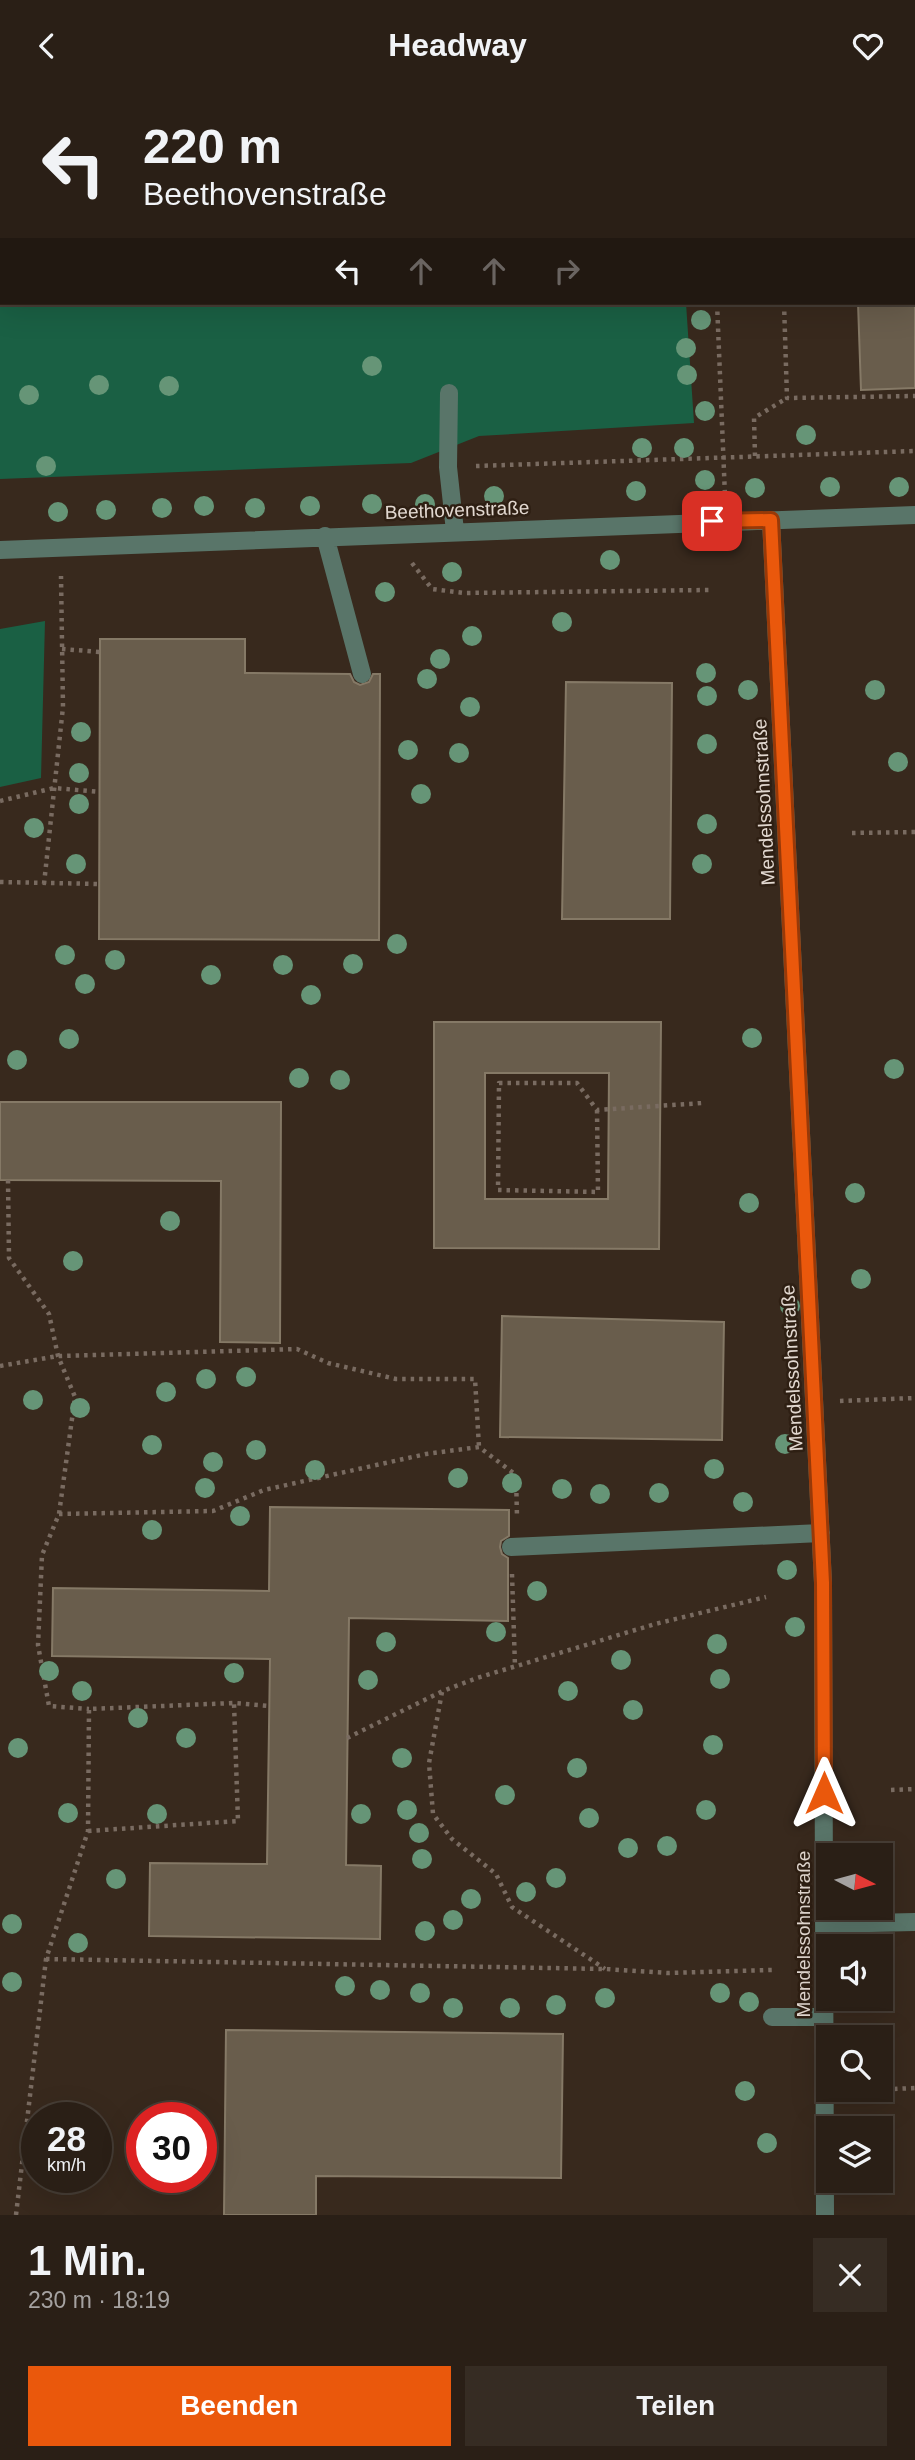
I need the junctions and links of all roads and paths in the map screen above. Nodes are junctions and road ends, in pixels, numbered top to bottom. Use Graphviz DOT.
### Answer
graph roads {
  1 [pos="717,305"];
  2 [pos="784,305"];
  3 [pos="449,393"];
  4 [pos="915,396"];
  5 [pos="787,398"];
  6 [pos="915,451"];
  7 [pos="755,456"];
  8 [pos="723,457"];
  9 [pos="448,467"];
  10 [pos="915,515"];
  11 [pos="771,520"];
  12 [pos="727,521"];
  13 [pos="455,531"];
  14 [pos="325,537"];
  15 [pos="60,547"];
  16 [pos="0,549"];
  17 [pos="400,563"];
  18 [pos="710,590"];
  19 [pos="62,649"];
  20 [pos="100,652"];
  21 [pos="362,674"];
  22 [pos="54,788"];
  23 [pos="100,792"];
  24 [pos="0,801"];
  25 [pos="915,832"];
  26 [pos="852,833"];
  27 [pos="0,883"];
  28 [pos="44,884"];
  29 [pos="99,884"];
  30 [pos="703,1103"];
  31 [pos="597,1110"];
  32 [pos="8,1180"];
  33 [pos="58,1356"];
  34 [pos="0,1366"];
  35 [pos="915,1398"];
  36 [pos="815,1402"];
  37 [pos="59,1514"];
  38 [pos="821,1533"];
  39 [pos="511,1547"];
  40 [pos="766,1597"];
  41 [pos="443,1691"];
  42 [pos="234,1703"];
  43 [pos="270,1706"];
  44 [pos="89,1709"];
  45 [pos="347,1738"];
  46 [pos="915,1789"];
  47 [pos="891,1790"];
  48 [pos="88,1831"];
  49 [pos="915,1922"];
  50 [pos="824,1924"];
  51 [pos="46,1959"];
  52 [pos="605,1969"];
  53 [pos="772,1970"];
  54 [pos="772,2017"];
  55 [pos="824,2017"];
  56 [pos="915,2088"];
  57 [pos="894,2089"];
  58 [pos="16,2215"];
  59 [pos="825,2215"];
  1 -- 8 [label="path"];
  2 -- 5 [label="path"];
  3 -- 9 [label="street"];
  4 -- 5 [label="path"];
  5 -- 7 [label="path"];
  6 -- 7 [label="path"];
  7 -- 8 [label="path"];
  8 -- 9 [label="path"];
  8 -- 12 [label="path"];
  9 -- 13 [label="street"];
  10 -- 11 [label="street, Beethovenstraße"];
  11 -- 12 [label="street, Beethovenstraße"];
  11 -- 36 [label="street, Mendelssohnstraße"];
  12 -- 13 [label="street, Beethovenstraße"];
  13 -- 14 [label="street, Beethovenstraße"];
  14 -- 15 [label="street, Beethovenstraße"];
  14 -- 21 [label="street"];
  15 -- 16 [label="street, Beethovenstraße"];
  15 -- 19 [label="path"];
  17 -- 18 [label="path"];
  19 -- 20 [label="path"];
  19 -- 22 [label="path"];
  22 -- 23 [label="path"];
  22 -- 24 [label="path"];
  22 -- 28 [label="path"];
  25 -- 26 [label="path"];
  27 -- 28 [label="path"];
  28 -- 29 [label="path"];
  30 -- 31 [label="path"];
  31 -- 31 [label="path"];
  32 -- 33 [label="path"];
  33 -- 34 [label="path"];
  33 -- 37 [label="path"];
  33 -- 37 [label="path"];
  35 -- 36 [label="path"];
  36 -- 38 [label="street, Mendelssohnstraße"];
  37 -- 44 [label="path"];
  38 -- 39 [label="street"];
  38 -- 50 [label="street, Mendelssohnstraße"];
  40 -- 41 [label="path"];
  41 -- 45 [label="path"];
  41 -- 52 [label="path"];
  42 -- 43 [label="path"];
  42 -- 44 [label="path"];
  42 -- 48 [label="path"];
  44 -- 48 [label="path"];
  46 -- 47 [label="path"];
  48 -- 51 [label="path"];
  49 -- 50 [label="street"];
  50 -- 55 [label="street, Mendelssohnstraße"];
  51 -- 52 [label="path"];
  51 -- 58 [label="path"];
  52 -- 53 [label="path"];
  54 -- 55 [label="street"];
  55 -- 59 [label="street, Mendelssohnstraße"];
  56 -- 57 [label="path"];
}
